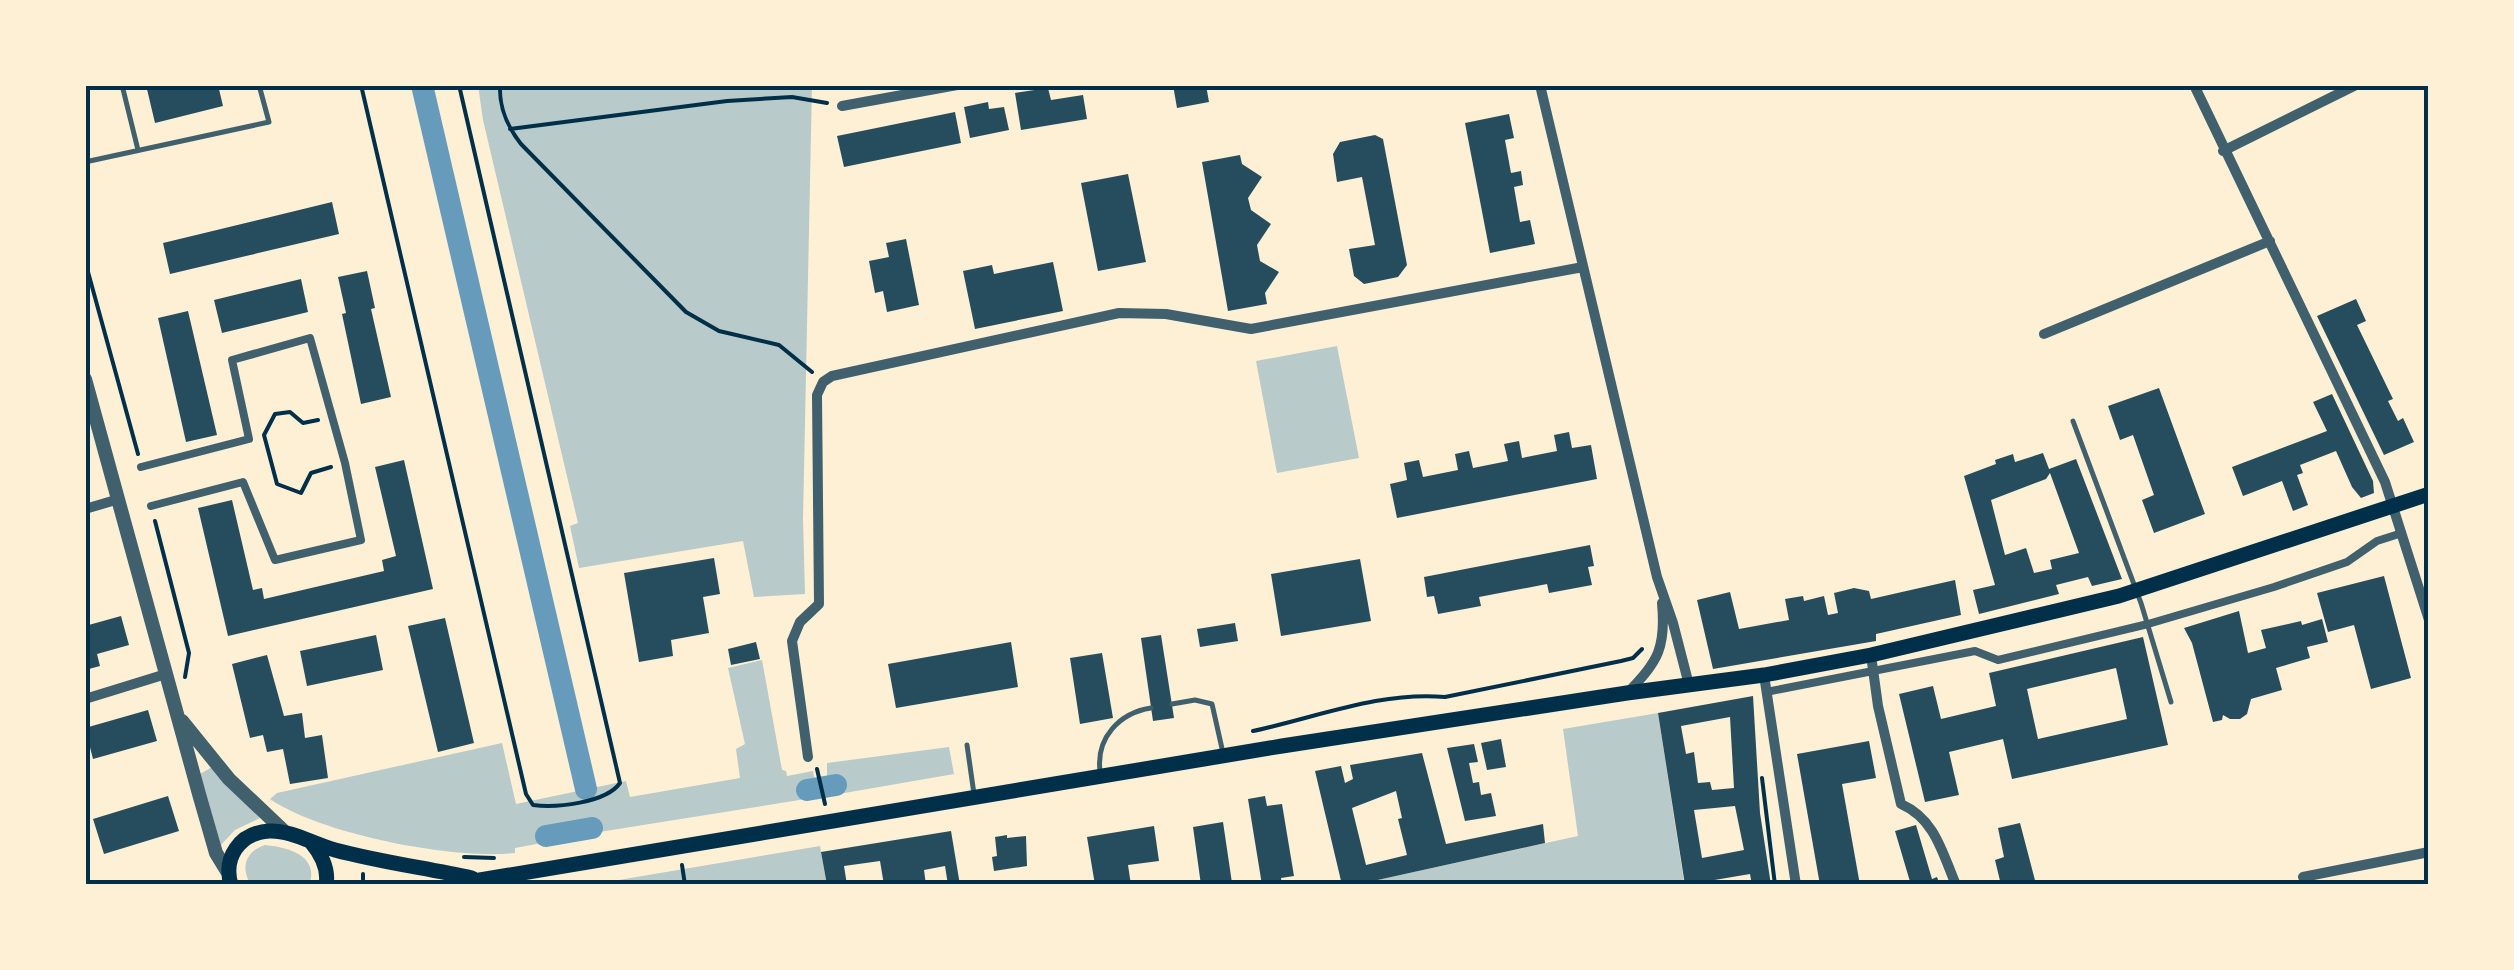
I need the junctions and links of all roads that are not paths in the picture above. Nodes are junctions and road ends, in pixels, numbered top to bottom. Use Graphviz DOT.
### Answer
graph roads {
  1 [pos="122,85"];
  2 [pos="259,85"];
  3 [pos="957,85"];
  4 [pos="1540,85"];
  5 [pos="2194,85"];
  6 [pos="2356,85"];
  7 [pos="842,106"];
  8 [pos="138,150"];
  9 [pos="2224,151"];
  10 [pos="85,162"];
  11 [pos="2270,241"];
  12 [pos="1583,266"];
  13 [pos="2044,334"];
  14 [pos="85,378"];
  15 [pos="2073,421"];
  16 [pos="141,467"];
  17 [pos="2429,494"];
  18 [pos="119,499"];
  19 [pos="2393,505"];
  20 [pos="151,506"];
  21 [pos="85,509"];
  22 [pos="2402,533"];
  23 [pos="2137,590"];
  24 [pos="1661,592"];
  25 [pos="2429,620"];
  26 [pos="2148,624"];
  27 [pos="1870,655"];
  28 [pos="1874,673"];
  29 [pos="166,674"];
  30 [pos="1765,683"];
  31 [pos="1689,685"];
  32 [pos="1627,693"];
  33 [pos="85,699"];
  34 [pos="2171,702"];
  35 [pos="1172,704"];
  36 [pos="1151,708"];
  37 [pos="179,717"];
  38 [pos="966,745"];
  39 [pos="1223,756"];
  40 [pos="808,757"];
  41 [pos="1101,776"];
  42 [pos="974,797"];
  43 [pos="285,832"];
  44 [pos="311,842"];
  45 [pos="2429,852"];
  46 [pos="2303,877"];
  47 [pos="229,878"];
  48 [pos="480,880"];
  49 [pos="328,882"];
  50 [pos="450,885"];
  51 [pos="1796,885"];
  52 [pos="1956,885"];
  1 -- 8 [label="lane"];
  2 -- 8 [label="lane"];
  3 -- 7 [label="street"];
  4 -- 12 [label="street"];
  5 -- 9 [label="street"];
  6 -- 9 [label="street"];
  8 -- 10 [label="lane"];
  9 -- 11 [label="street"];
  11 -- 13 [label="street"];
  11 -- 19 [label="street"];
  12 -- 24 [label="street"];
  12 -- 40 [label="street"];
  14 -- 18 [label="street"];
  15 -- 23 [label="lane"];
  16 -- 20 [label="street"];
  17 -- 19 [label="main road"];
  18 -- 21 [label="street"];
  18 -- 29 [label="street"];
  19 -- 22 [label="street"];
  19 -- 23 [label="main road"];
  22 -- 25 [label="street"];
  22 -- 26 [label="street"];
  23 -- 26 [label="lane"];
  23 -- 27 [label="main road"];
  24 -- 31 [label="street"];
  24 -- 32 [label="street"];
  26 -- 28 [label="street"];
  26 -- 34 [label="lane"];
  27 -- 28 [label="street"];
  27 -- 30 [label="main road"];
  28 -- 30 [label="street"];
  28 -- 52 [label="street"];
  29 -- 33 [label="street"];
  29 -- 37 [label="street"];
  30 -- 31 [label="main road"];
  30 -- 51 [label="street"];
  31 -- 32 [label="main road"];
  32 -- 39 [label="main road"];
  35 -- 39 [label="lane"];
  36 -- 41 [label="lane"];
  37 -- 43 [label="street"];
  37 -- 47 [label="street"];
  38 -- 42 [label="lane"];
  39 -- 41 [label="main road"];
  41 -- 42 [label="main road"];
  42 -- 48 [label="main road"];
  43 -- 44 [label="main road"];
  43 -- 47 [label="main road"];
  44 -- 48 [label="main road"];
  44 -- 49 [label="main road"];
  45 -- 46 [label="street"];
  48 -- 50 [label="main road"];
}
